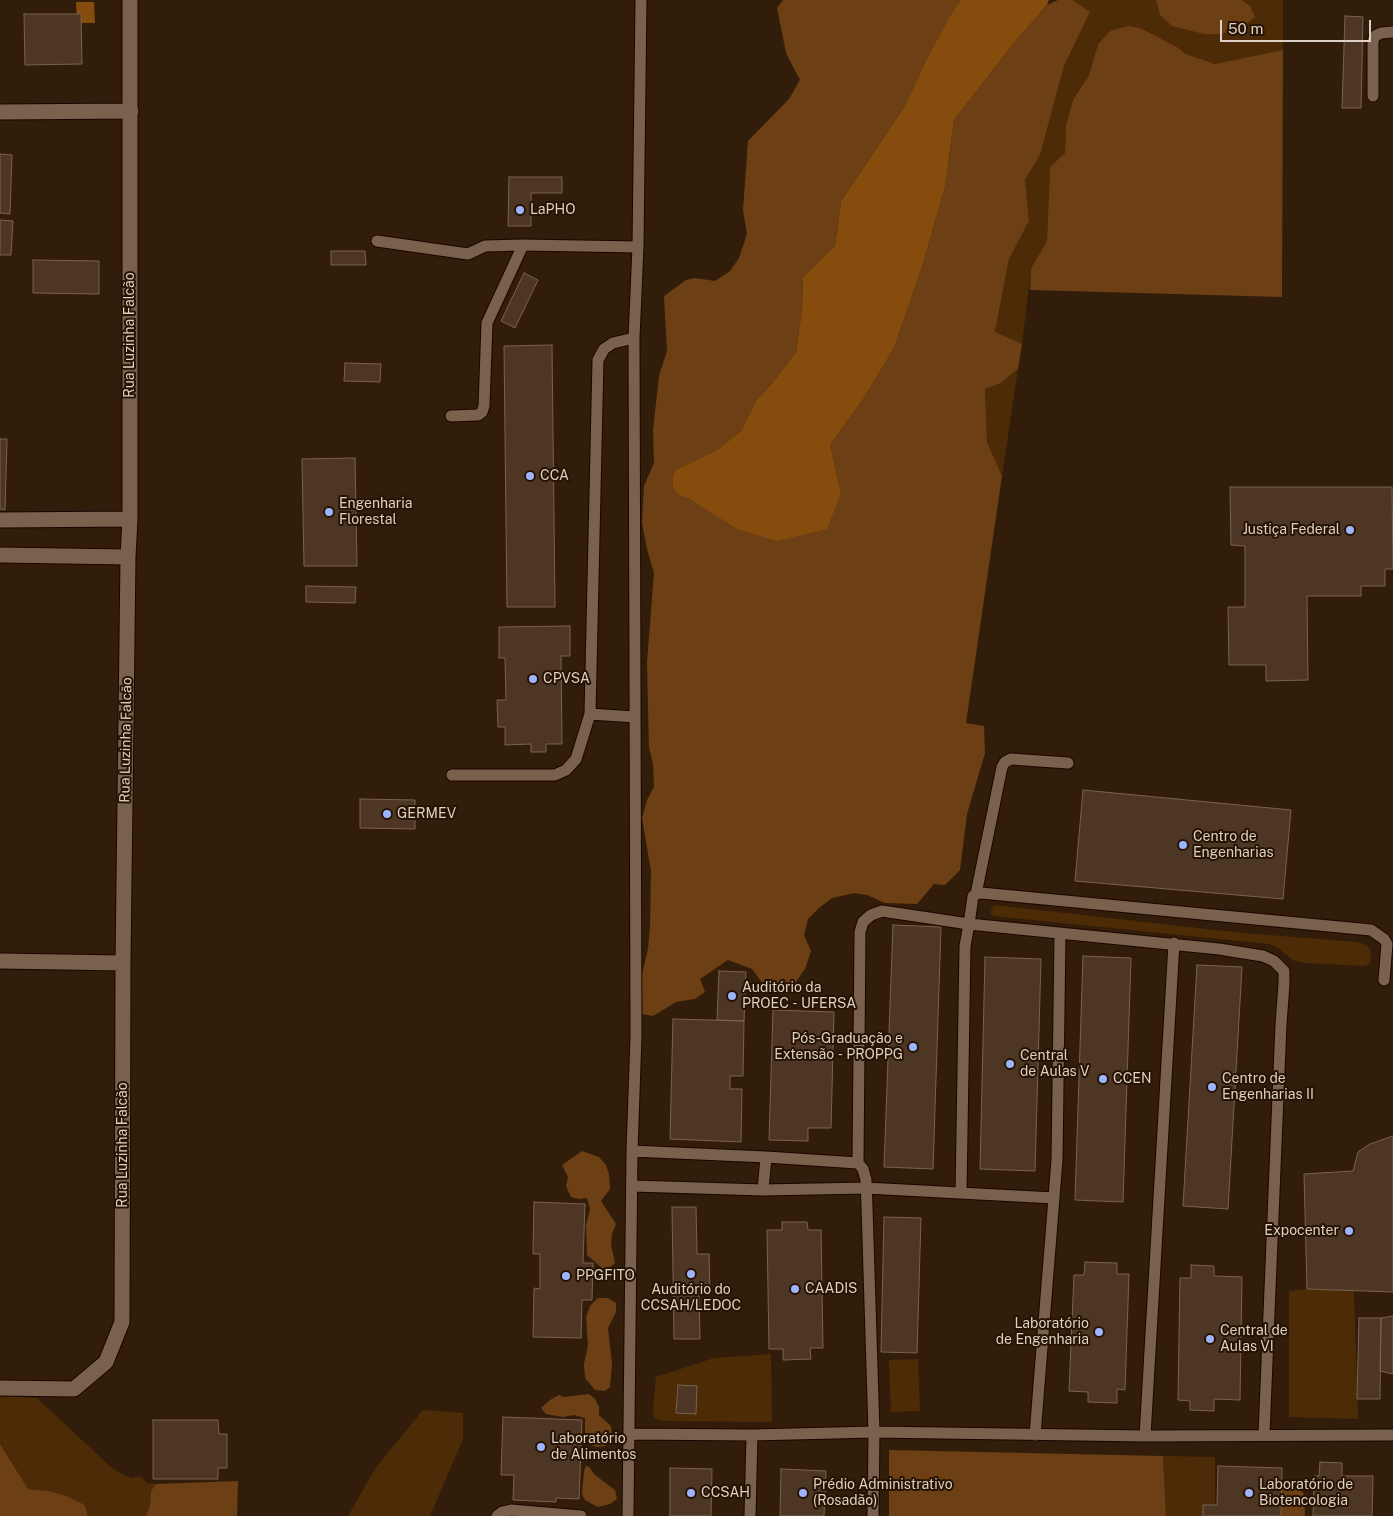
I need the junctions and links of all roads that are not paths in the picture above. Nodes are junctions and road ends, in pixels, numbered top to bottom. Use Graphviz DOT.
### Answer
graph roads {
  1 [pos="130,0"];
  2 [pos="641,0"];
  3 [pos="1393,32"];
  4 [pos="1373,96"];
  5 [pos="131,111"];
  6 [pos="0,112"];
  7 [pos="377,241"];
  8 [pos="523,245"];
  9 [pos="638,247"];
  10 [pos="634,338"];
  11 [pos="451,416"];
  12 [pos="130,519"];
  13 [pos="0,520"];
  14 [pos="0,555"];
  15 [pos="128,557"];
  16 [pos="590,714"];
  17 [pos="635,717"];
  18 [pos="1068,763"];
  19 [pos="452,775"];
  20 [pos="976,894"];
  21 [pos="969,924"];
  22 [pos="1060,934"];
  23 [pos="1174,943"];
  24 [pos="0,962"];
  25 [pos="123,963"];
  26 [pos="1384,980"];
  27 [pos="632,1151"];
  28 [pos="766,1157"];
  29 [pos="858,1163"];
  30 [pos="633,1186"];
  31 [pos="866,1188"];
  32 [pos="762,1190"];
  33 [pos="961,1194"];
  34 [pos="1054,1198"];
  35 [pos="0,1388"];
  36 [pos="874,1432"];
  37 [pos="630,1434"];
  38 [pos="1264,1434"];
  39 [pos="752,1435"];
  40 [pos="1035,1435"];
  41 [pos="1393,1435"];
  42 [pos="1145,1436"];
  43 [pos="497,1516"];
  44 [pos="582,1516"];
  45 [pos="628,1516"];
  46 [pos="750,1516"];
  47 [pos="873,1516"];
  1 -- 5 [label="street, Rua Luzinha Falcão"];
  2 -- 9 [label="lane"];
  3 -- 4 [label="lane"];
  5 -- 6 [label="street"];
  5 -- 12 [label="street, Rua Luzinha Falcão"];
  7 -- 8 [label="lane"];
  8 -- 9 [label="lane"];
  8 -- 11 [label="lane"];
  9 -- 10 [label="lane"];
  10 -- 16 [label="lane"];
  10 -- 17 [label="lane"];
  12 -- 13 [label="street"];
  12 -- 15 [label="street, Rua Luzinha Falcão"];
  14 -- 15 [label="street"];
  15 -- 25 [label="street, Rua Luzinha Falcão"];
  16 -- 17 [label="lane"];
  16 -- 19 [label="lane"];
  17 -- 27 [label="lane"];
  18 -- 20 [label="lane"];
  20 -- 21 [label="lane"];
  20 -- 26 [label="lane"];
  21 -- 22 [label="lane"];
  21 -- 29 [label="lane"];
  21 -- 33 [label="lane"];
  22 -- 23 [label="lane"];
  22 -- 34 [label="lane"];
  23 -- 38 [label="lane"];
  23 -- 42 [label="lane"];
  24 -- 25 [label="street"];
  25 -- 35 [label="street, Rua Luzinha Falcão"];
  27 -- 28 [label="lane"];
  27 -- 30 [label="lane"];
  28 -- 29 [label="lane"];
  28 -- 32 [label="lane"];
  29 -- 31 [label="lane"];
  30 -- 32 [label="lane"];
  30 -- 37 [label="lane"];
  31 -- 32 [label="lane"];
  31 -- 33 [label="lane"];
  31 -- 36 [label="lane"];
  33 -- 34 [label="lane"];
  34 -- 40 [label="lane"];
  36 -- 39 [label="lane"];
  36 -- 40 [label="lane"];
  36 -- 47 [label="lane"];
  37 -- 39 [label="lane"];
  37 -- 45 [label="lane"];
  38 -- 41 [label="lane"];
  38 -- 42 [label="lane"];
  39 -- 46 [label="lane"];
  40 -- 42 [label="lane"];
  43 -- 44 [label="lane"];
}
